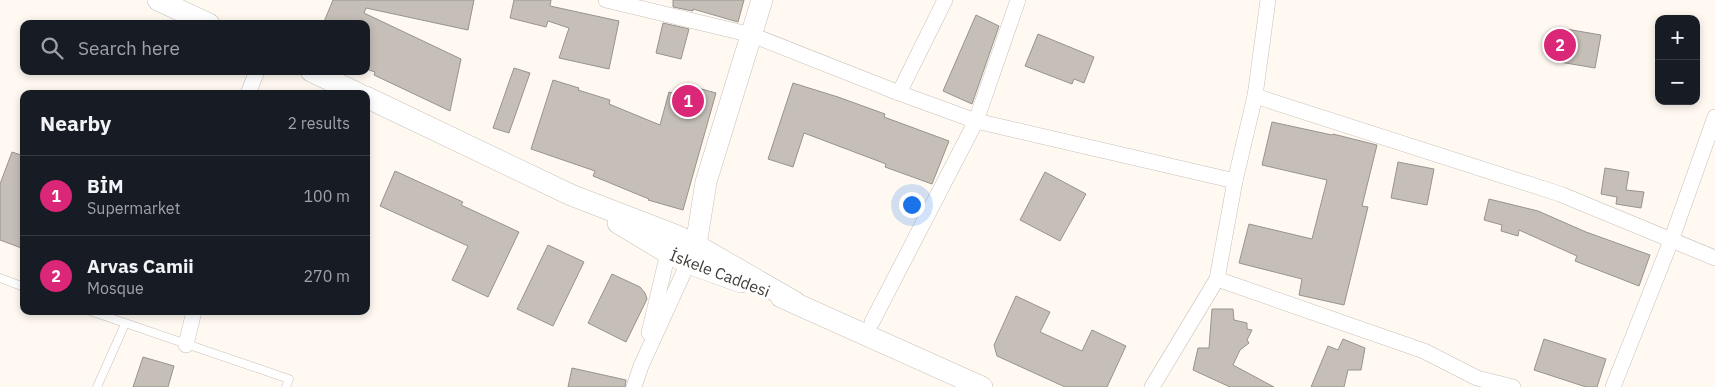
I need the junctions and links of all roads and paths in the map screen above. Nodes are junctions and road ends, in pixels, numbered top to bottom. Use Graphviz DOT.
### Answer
graph roads {
  1 [pos="158,0"];
  2 [pos="606,0"];
  3 [pos="762,0"];
  4 [pos="945,0"];
  5 [pos="1018,0"];
  6 [pos="1268,0"];
  7 [pos="200,20"];
  8 [pos="752,35"];
  9 [pos="255,75"];
  10 [pos="319,75"];
  11 [pos="250,90"];
  12 [pos="350,90"];
  13 [pos="899,94"];
  14 [pos="1255,96"];
  15 [pos="370,99"];
  16 [pos="1715,116"];
  17 [pos="976,121"];
  18 [pos="1235,181"];
  19 [pos="706,182"];
  20 [pos="1672,242"];
  21 [pos="671,244"];
  22 [pos="692,254"];
  23 [pos="1715,258"];
  24 [pos="0,278"];
  25 [pos="1217,280"];
  26 [pos="20,286"];
  27 [pos="101,315"];
  28 [pos="193,315"];
  29 [pos="872,322"];
  30 [pos="125,324"];
  31 [pos="186,344"];
  32 [pos="641,366"];
  33 [pos="97,387"];
  34 [pos="286,387"];
  35 [pos="634,387"];
  36 [pos="982,387"];
  37 [pos="1152,387"];
  38 [pos="1513,387"];
  39 [pos="1614,387"];
  1 -- 7 [label="main road"];
  2 -- 8 [label="street"];
  3 -- 8 [label="main road"];
  4 -- 13 [label="street"];
  5 -- 17 [label="street"];
  6 -- 14 [label="street"];
  8 -- 13 [label="street"];
  8 -- 19 [label="main road"];
  9 -- 11 [label="street"];
  10 -- 12 [label="main road"];
  13 -- 17 [label="street"];
  14 -- 18 [label="street"];
  14 -- 20 [label="street"];
  15 -- 21 [label="main road, İskele Caddesi"];
  16 -- 20 [label="street"];
  17 -- 18 [label="street"];
  17 -- 29 [label="street"];
  18 -- 25 [label="street"];
  19 -- 21 [label="main road"];
  19 -- 22 [label="main road"];
  20 -- 23 [label="street"];
  20 -- 39 [label="street"];
  21 -- 22 [label="main road, İskele Caddesi"];
  21 -- 32 [label="street"];
  22 -- 32 [label="street"];
  22 -- 36 [label="main road, İskele Caddesi"];
  24 -- 26 [label="lane"];
  25 -- 37 [label="street"];
  25 -- 38 [label="street"];
  27 -- 30 [label="lane"];
  28 -- 31 [label="street"];
  30 -- 31 [label="lane"];
  30 -- 33 [label="lane"];
  31 -- 34 [label="lane"];
  32 -- 35 [label="street"];
}
